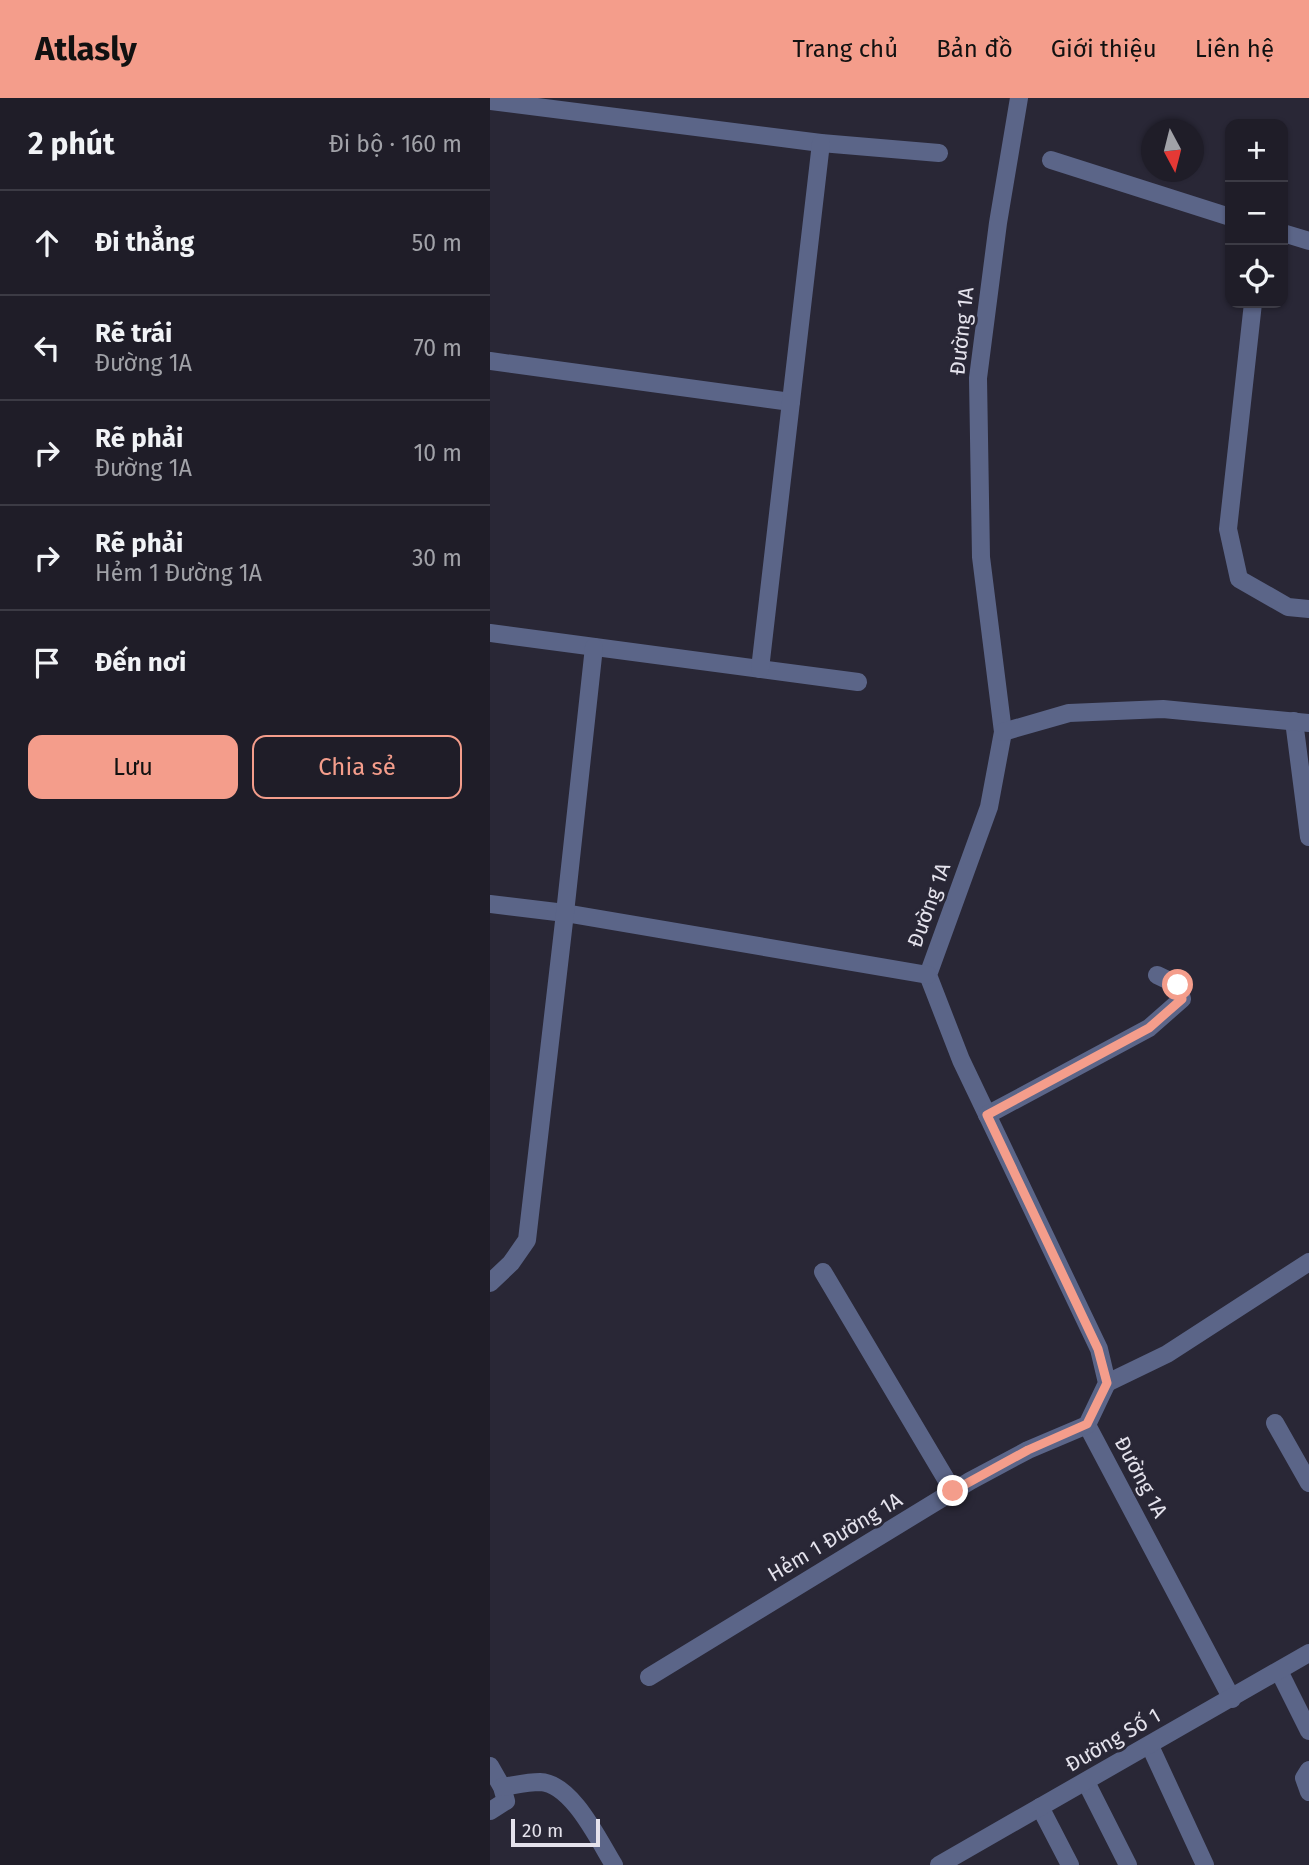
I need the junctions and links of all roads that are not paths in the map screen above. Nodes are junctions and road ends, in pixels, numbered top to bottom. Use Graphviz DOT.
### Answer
graph roads {
  1 [pos="1019,98"];
  2 [pos="490,101"];
  3 [pos="821,143"];
  4 [pos="939,153"];
  5 [pos="1051,160"];
  6 [pos="1225,214"];
  7 [pos="1288,235"];
  8 [pos="1309,241"];
  9 [pos="1253,308"];
  10 [pos="490,362"];
  11 [pos="791,402"];
  12 [pos="1309,609"];
  13 [pos="490,634"];
  14 [pos="594,647"];
  15 [pos="761,669"];
  16 [pos="858,682"];
  17 [pos="1302,722"];
  18 [pos="1003,732"];
  19 [pos="1309,837"];
  20 [pos="490,904"];
  21 [pos="565,913"];
  22 [pos="929,975"];
  23 [pos="1157,975"];
  24 [pos="987,1115"];
  25 [pos="1309,1262"];
  26 [pos="823,1272"];
  27 [pos="490,1283"];
  28 [pos="1107,1383"];
  29 [pos="1275,1423"];
  30 [pos="1087,1424"];
  31 [pos="1309,1483"];
  32 [pos="953,1491"];
  33 [pos="1309,1653"];
  34 [pos="1279,1671"];
  35 [pos="649,1677"];
  36 [pos="1232,1699"];
  37 [pos="1309,1731"];
  38 [pos="1150,1746"];
  39 [pos="490,1766"];
  40 [pos="1309,1770"];
  41 [pos="1086,1782"];
  42 [pos="502,1787"];
  43 [pos="1309,1792"];
  44 [pos="1040,1807"];
  45 [pos="490,1811"];
  46 [pos="614,1865"];
  47 [pos="939,1865"];
  48 [pos="1070,1865"];
  49 [pos="1128,1865"];
  50 [pos="1205,1865"];
  1 -- 18 [label="street, Đường 1A"];
  2 -- 3 [label="street"];
  3 -- 4 [label="street"];
  3 -- 11 [label="street"];
  5 -- 6 [label="street"];
  7 -- 8 [label="street"];
  9 -- 12 [label="street"];
  10 -- 11 [label="street"];
  11 -- 15 [label="street"];
  13 -- 14 [label="street"];
  14 -- 15 [label="street"];
  14 -- 21 [label="street"];
  15 -- 16 [label="street"];
  17 -- 18 [label="street"];
  17 -- 19 [label="street"];
  18 -- 22 [label="street, Đường 1A"];
  20 -- 21 [label="street"];
  21 -- 22 [label="street"];
  21 -- 27 [label="street"];
  22 -- 24 [label="street, Đường 1A"];
  23 -- 24 [label="street"];
  24 -- 28 [label="street, Đường 1A"];
  25 -- 28 [label="street"];
  26 -- 32 [label="street"];
  28 -- 30 [label="street, Đường 1A"];
  29 -- 31 [label="street"];
  30 -- 32 [label="street, Hẻm 1 Đường 1A"];
  30 -- 36 [label="street, Đường 1A"];
  32 -- 35 [label="street, Hẻm 1 Đường 1A"];
  33 -- 34 [label="street, Đường Số 1"];
  34 -- 36 [label="street, Đường Số 1"];
  34 -- 37 [label="street"];
  36 -- 38 [label="street, Đường Số 1"];
  38 -- 41 [label="street, Đường Số 1"];
  38 -- 50 [label="street"];
  39 -- 42 [label="street"];
  40 -- 43 [label="street"];
  41 -- 44 [label="street, Đường Số 1"];
  41 -- 49 [label="street"];
  42 -- 45 [label="street"];
  42 -- 46 [label="street"];
  44 -- 47 [label="street, Đường Số 1"];
  44 -- 48 [label="street"];
}
